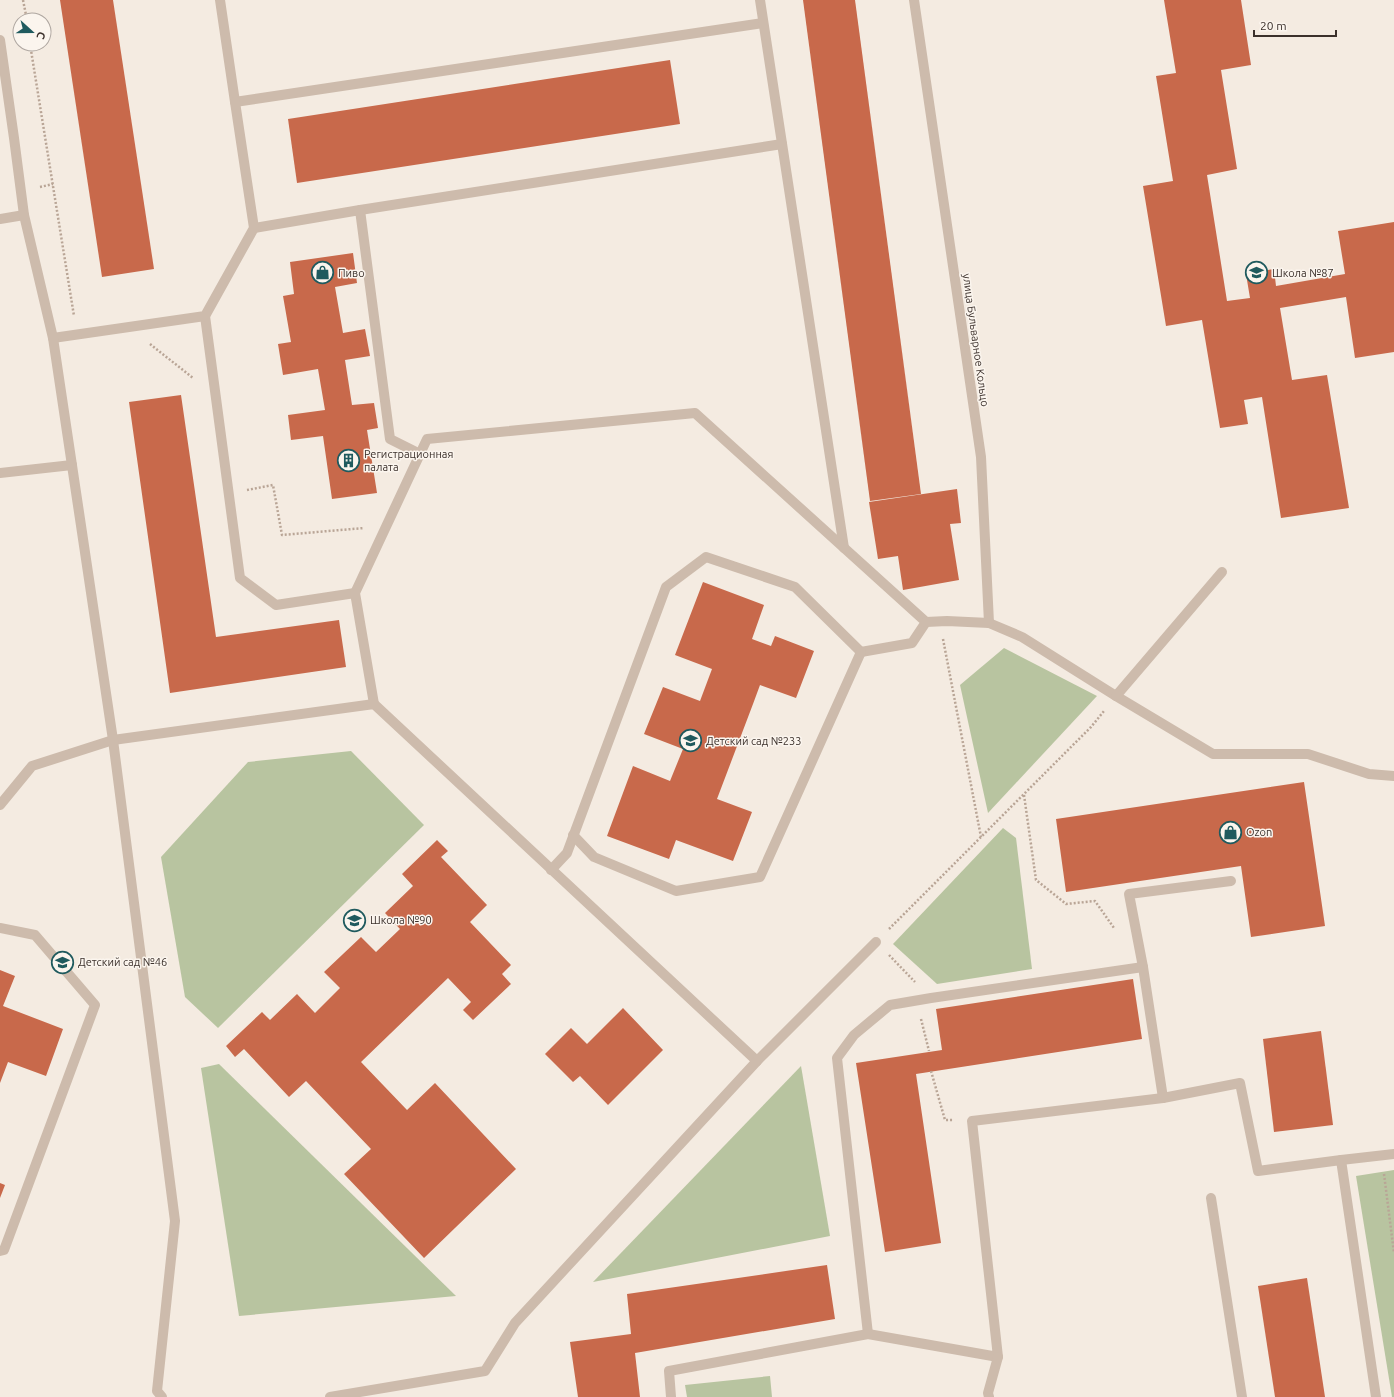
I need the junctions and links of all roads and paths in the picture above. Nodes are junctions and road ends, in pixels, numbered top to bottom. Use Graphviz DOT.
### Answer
graph roads {
  1 [pos="23,0"];
  2 [pos="220,0"];
  3 [pos="760,0"];
  4 [pos="914,0"];
  5 [pos="25,12"];
  6 [pos="763,23"];
  7 [pos="0,40"];
  8 [pos="31,52"];
  9 [pos="235,102"];
  10 [pos="782,144"];
  11 [pos="360,210"];
  12 [pos="24,215"];
  13 [pos="0,219"];
  14 [pos="254,228"];
  15 [pos="204,316"];
  16 [pos="129,327"];
  17 [pos="77,335"];
  18 [pos="54,338"];
  19 [pos="215,396"];
  20 [pos="420,454"];
  21 [pos="72,465"];
  22 [pos="0,474"];
  23 [pos="228,494"];
  24 [pos="386,526"];
  25 [pos="844,548"];
  26 [pos="1222,572"];
  27 [pos="355,593"];
  28 [pos="940,621"];
  29 [pos="926,622"];
  30 [pos="988,623"];
  31 [pos="861,652"];
  32 [pos="1116,696"];
  33 [pos="374,704"];
  34 [pos="113,740"];
  35 [pos="1394,776"];
  36 [pos="1024,795"];
  37 [pos="0,805"];
  38 [pos="573,835"];
  39 [pos="981,837"];
  40 [pos="551,870"];
  41 [pos="1231,881"];
  42 [pos="0,928"];
  43 [pos="1116,931"];
  44 [pos="876,942"];
  45 [pos="1143,967"];
  46 [pos="931,998"];
  47 [pos="916,1001"];
  48 [pos="929,1051"];
  49 [pos="757,1061"];
  50 [pos="931,1071"];
  51 [pos="1163,1098"];
  52 [pos="972,1121"];
  53 [pos="1394,1154"];
  54 [pos="1382,1155"];
  55 [pos="1341,1160"];
  56 [pos="1211,1198"];
  57 [pos="0,1251"];
  58 [pos="1394,1253"];
  59 [pos="868,1334"];
  60 [pos="998,1357"];
  61 [pos="162,1397"];
  62 [pos="330,1397"];
  63 [pos="671,1397"];
  64 [pos="989,1397"];
  65 [pos="1242,1397"];
  66 [pos="1376,1397"];
  1 -- 5 [label="path"];
  2 -- 9 [label="street"];
  3 -- 6 [label="street"];
  4 -- 30 [label="street, улица Бульварное Кольцо"];
  6 -- 9 [label="street"];
  6 -- 10 [label="street"];
  7 -- 12 [label="street"];
  8 -- 17 [label="path"];
  9 -- 14 [label="street"];
  10 -- 11 [label="street"];
  10 -- 25 [label="street"];
  11 -- 14 [label="street"];
  11 -- 20 [label="street"];
  12 -- 13 [label="street"];
  12 -- 18 [label="street"];
  14 -- 15 [label="street"];
  15 -- 16 [label="street"];
  15 -- 19 [label="street"];
  16 -- 17 [label="street"];
  16 -- 19 [label="path"];
  17 -- 18 [label="street"];
  18 -- 21 [label="street"];
  19 -- 23 [label="street"];
  20 -- 24 [label="street"];
  20 -- 25 [label="street"];
  21 -- 22 [label="street"];
  21 -- 34 [label="street"];
  23 -- 24 [label="path"];
  23 -- 27 [label="street"];
  24 -- 27 [label="street"];
  25 -- 29 [label="street"];
  26 -- 32 [label="street"];
  27 -- 33 [label="street"];
  28 -- 29 [label="street"];
  28 -- 30 [label="street"];
  28 -- 39 [label="path"];
  29 -- 31 [label="street"];
  30 -- 32 [label="street"];
  31 -- 38 [label="street"];
  31 -- 38 [label="street"];
  32 -- 35 [label="street"];
  32 -- 36 [label="path"];
  33 -- 34 [label="street"];
  33 -- 40 [label="street"];
  34 -- 37 [label="street"];
  34 -- 61 [label="street"];
  36 -- 39 [label="path"];
  36 -- 43 [label="path"];
  38 -- 40 [label="street"];
  39 -- 44 [label="path"];
  40 -- 49 [label="street"];
  41 -- 45 [label="street"];
  42 -- 57 [label="street"];
  44 -- 46 [label="path"];
  44 -- 49 [label="street"];
  45 -- 46 [label="street"];
  45 -- 51 [label="street"];
  46 -- 47 [label="street"];
  47 -- 48 [label="path"];
  47 -- 59 [label="street"];
  49 -- 62 [label="street"];
  50 -- 52 [label="path"];
  51 -- 52 [label="street"];
  51 -- 55 [label="street"];
  52 -- 60 [label="street"];
  53 -- 54 [label="street"];
  54 -- 55 [label="street"];
  54 -- 58 [label="path"];
  55 -- 66 [label="street"];
  56 -- 65 [label="street"];
  59 -- 60 [label="street"];
  59 -- 63 [label="street"];
  60 -- 64 [label="street"];
}
